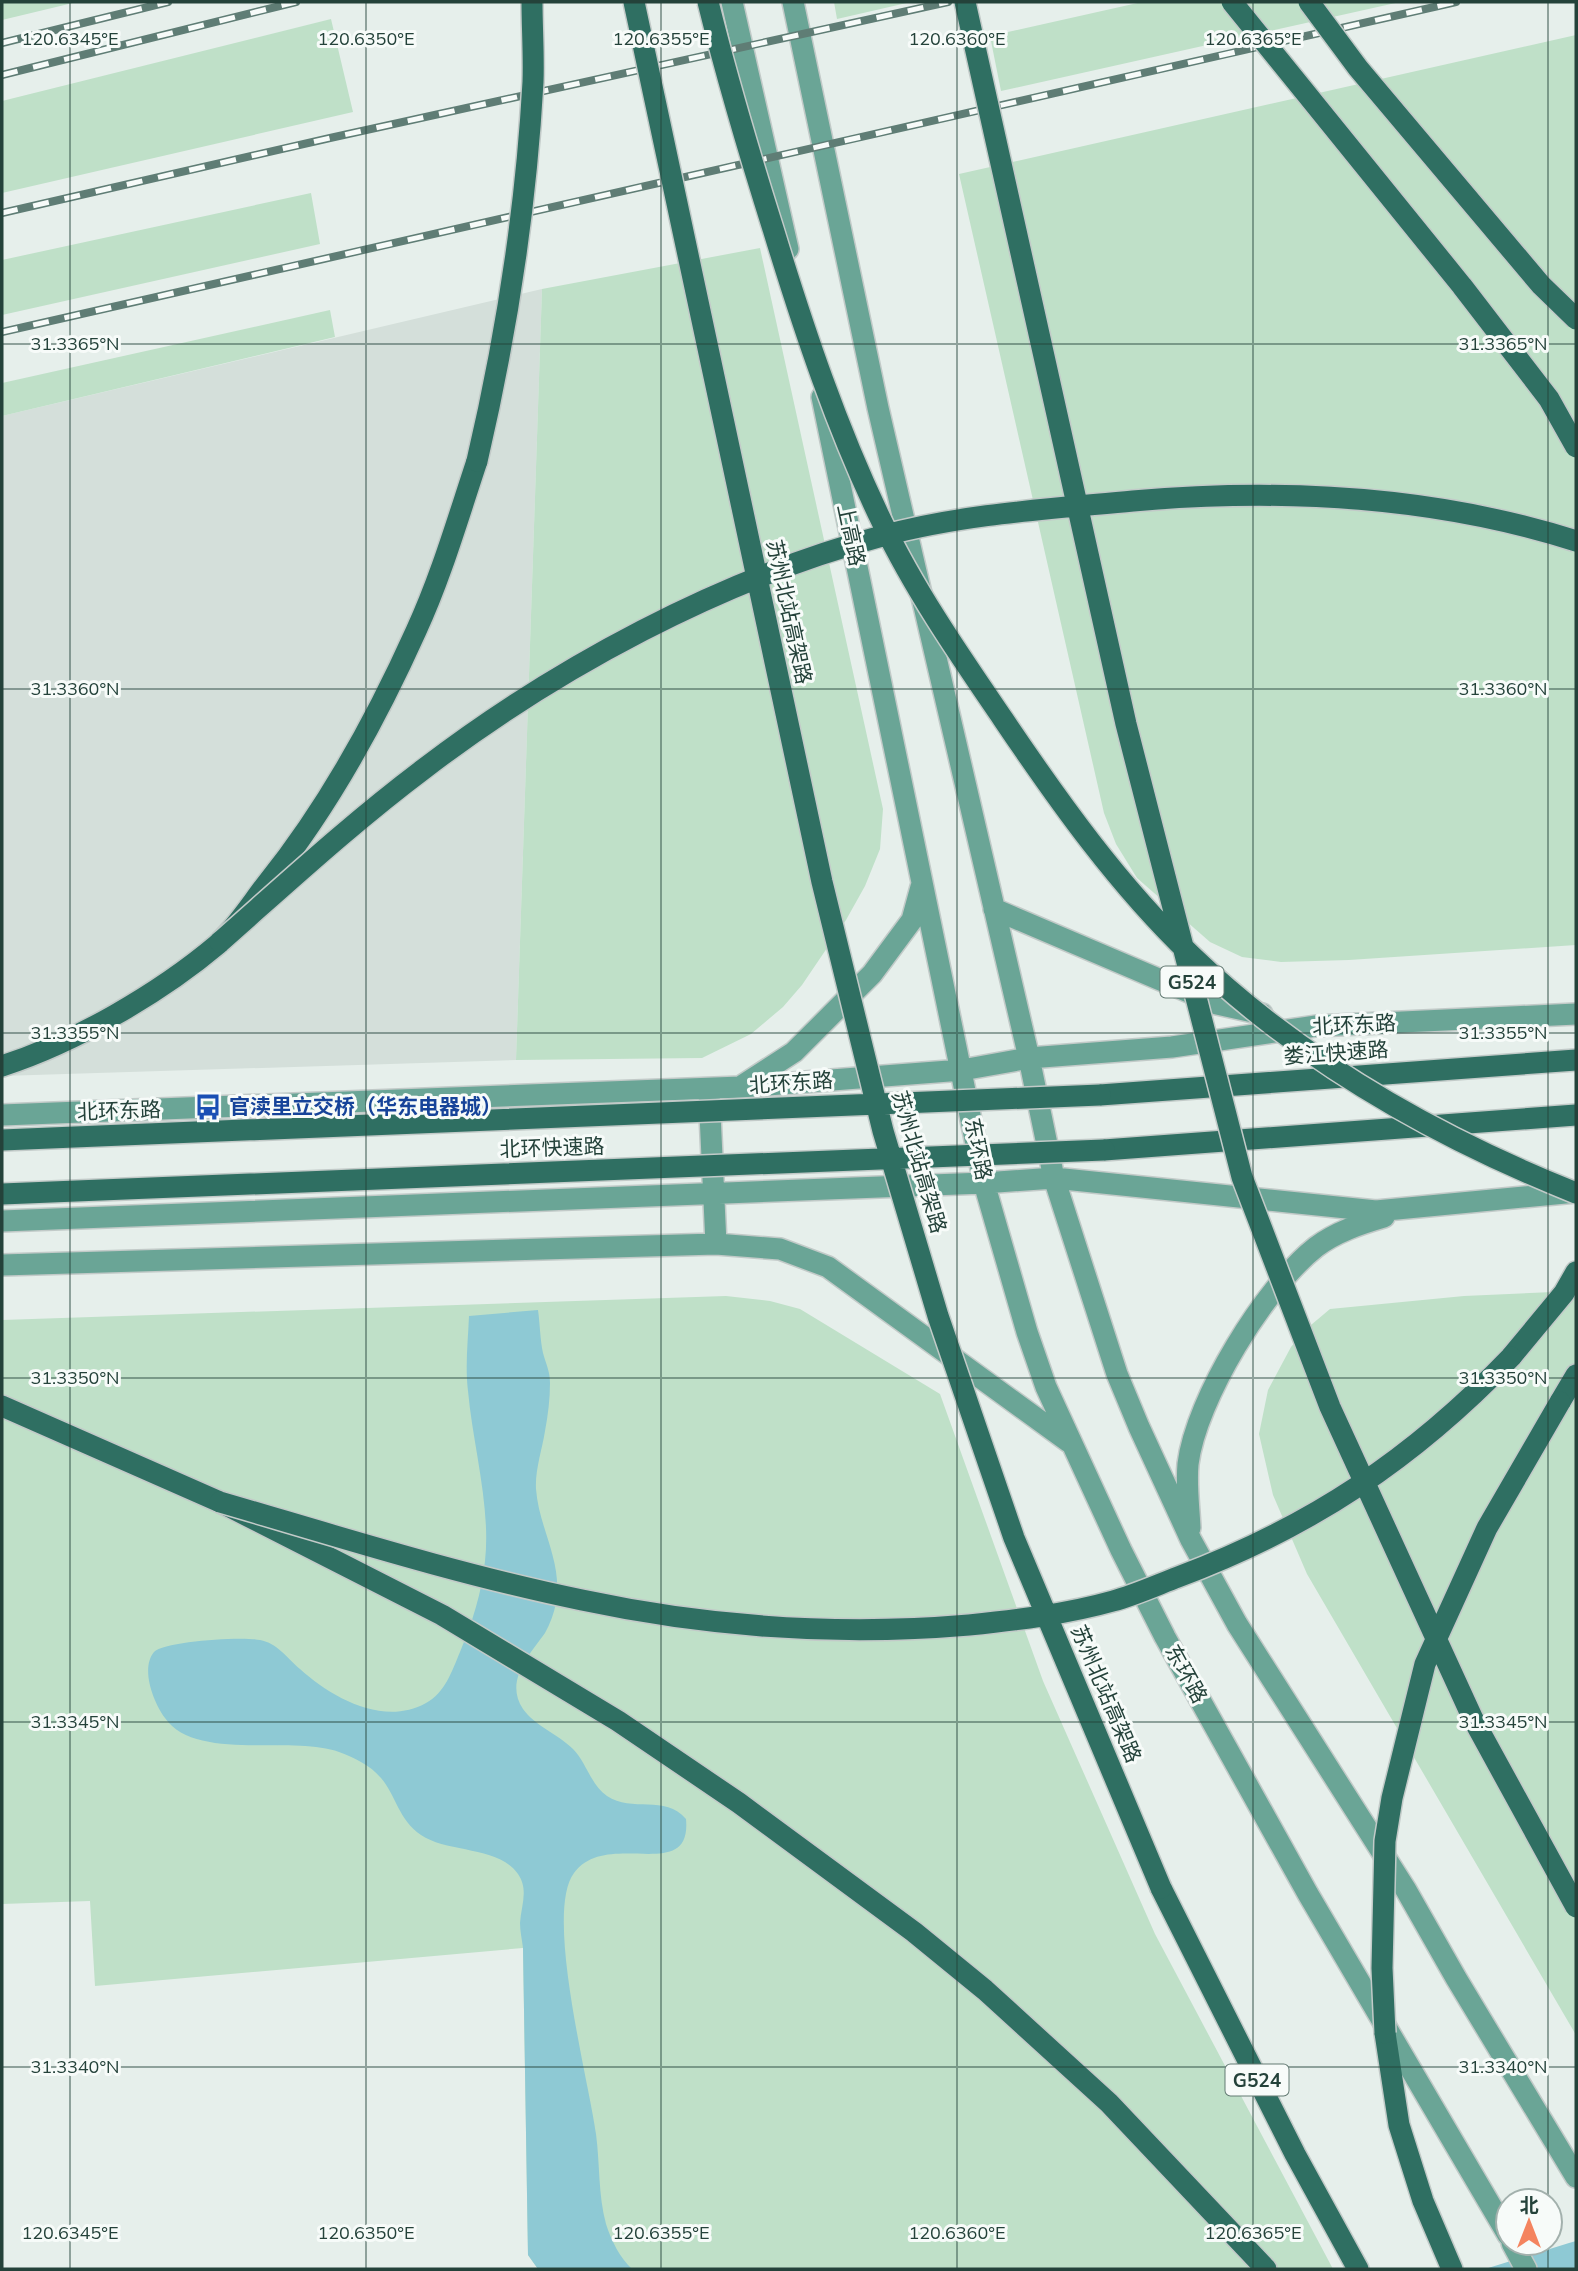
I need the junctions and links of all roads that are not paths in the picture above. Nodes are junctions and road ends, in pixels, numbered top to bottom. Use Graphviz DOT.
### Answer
graph roads {
  1 [pos="532,2"];
  2 [pos="634,2"];
  3 [pos="708,2"];
  4 [pos="732,2"];
  5 [pos="793,2"];
  6 [pos="965,2"];
  7 [pos="1232,2"];
  8 [pos="1309,2"];
  9 [pos="1576,319"];
  10 [pos="1576,447"];
  11 [pos="1576,541"];
  12 [pos="922,882"];
  13 [pos="994,909"];
  14 [pos="220,942"];
  15 [pos="1576,1014"];
  16 [pos="1316,1026"];
  17 [pos="1029,1058"];
  18 [pos="1576,1060"];
  19 [pos="2,1066"];
  20 [pos="962,1070"];
  21 [pos="741,1087"];
  22 [pos="709,1088"];
  23 [pos="1100,1095"];
  24 [pos="2,1115"];
  25 [pos="1576,1115"];
  26 [pos="2,1140"];
  27 [pos="1054,1178"];
  28 [pos="984,1183"];
  29 [pos="714,1193"];
  30 [pos="1576,1193"];
  31 [pos="2,1194"];
  32 [pos="1412,1208"];
  33 [pos="2,1221"];
  34 [pos="716,1244"];
  35 [pos="2,1265"];
  36 [pos="1576,1272"];
  37 [pos="1576,1375"];
  38 [pos="2,1406"];
  39 [pos="1071,1444"];
  40 [pos="220,1502"];
  41 [pos="1191,1540"];
  42 [pos="1576,1907"];
  43 [pos="1576,2176"];
  44 [pos="1494,2210"];
  45 [pos="1266,2269"];
  46 [pos="1357,2269"];
  47 [pos="1452,2269"];
  1 -- 14 [label="highway, bridge"];
  2 -- 46 [label="highway, 苏州北站高架路 / G524, bridge"];
  3 -- 30 [label="highway, bridge"];
  4 -- 12 [label="main road, 上高路"];
  5 -- 13 [label="main road"];
  6 -- 42 [label="highway, G524, bridge"];
  7 -- 10 [label="highway, bridge"];
  8 -- 9 [label="highway, bridge"];
  11 -- 14 [label="highway, bridge"];
  12 -- 20 [label="main road, 上高路"];
  12 -- 21 [label="main road"];
  13 -- 16 [label="main road"];
  13 -- 17 [label="main road"];
  14 -- 19 [label="highway"];
  15 -- 16 [label="main road, 北环东路"];
  16 -- 17 [label="main road, 北环东路"];
  17 -- 20 [label="main road, 北环东路"];
  17 -- 27 [label="main road"];
  18 -- 23 [label="highway, 娄江快速路, bridge"];
  20 -- 21 [label="main road, 北环东路"];
  20 -- 28 [label="main road, 东环路"];
  21 -- 22 [label="main road, 北环东路"];
  22 -- 24 [label="main road, 北环东路"];
  22 -- 29 [label="main road"];
  23 -- 26 [label="highway, 北环快速路, bridge"];
  25 -- 31 [label="highway, 北环快速路, bridge"];
  27 -- 28 [label="main road"];
  27 -- 32 [label="main road"];
  27 -- 41 [label="main road"];
  28 -- 29 [label="main road"];
  28 -- 39 [label="main road, 东环路"];
  29 -- 33 [label="main road"];
  29 -- 34 [label="main road"];
  30 -- 32 [label="main road"];
  32 -- 41 [label="main road"];
  34 -- 35 [label="main road"];
  34 -- 39 [label="main road"];
  36 -- 40 [label="highway, bridge"];
  37 -- 47 [label="highway, bridge"];
  38 -- 40 [label="highway"];
  39 -- 44 [label="main road, 东环路"];
  40 -- 45 [label="highway, bridge"];
  41 -- 43 [label="main road"];
}
